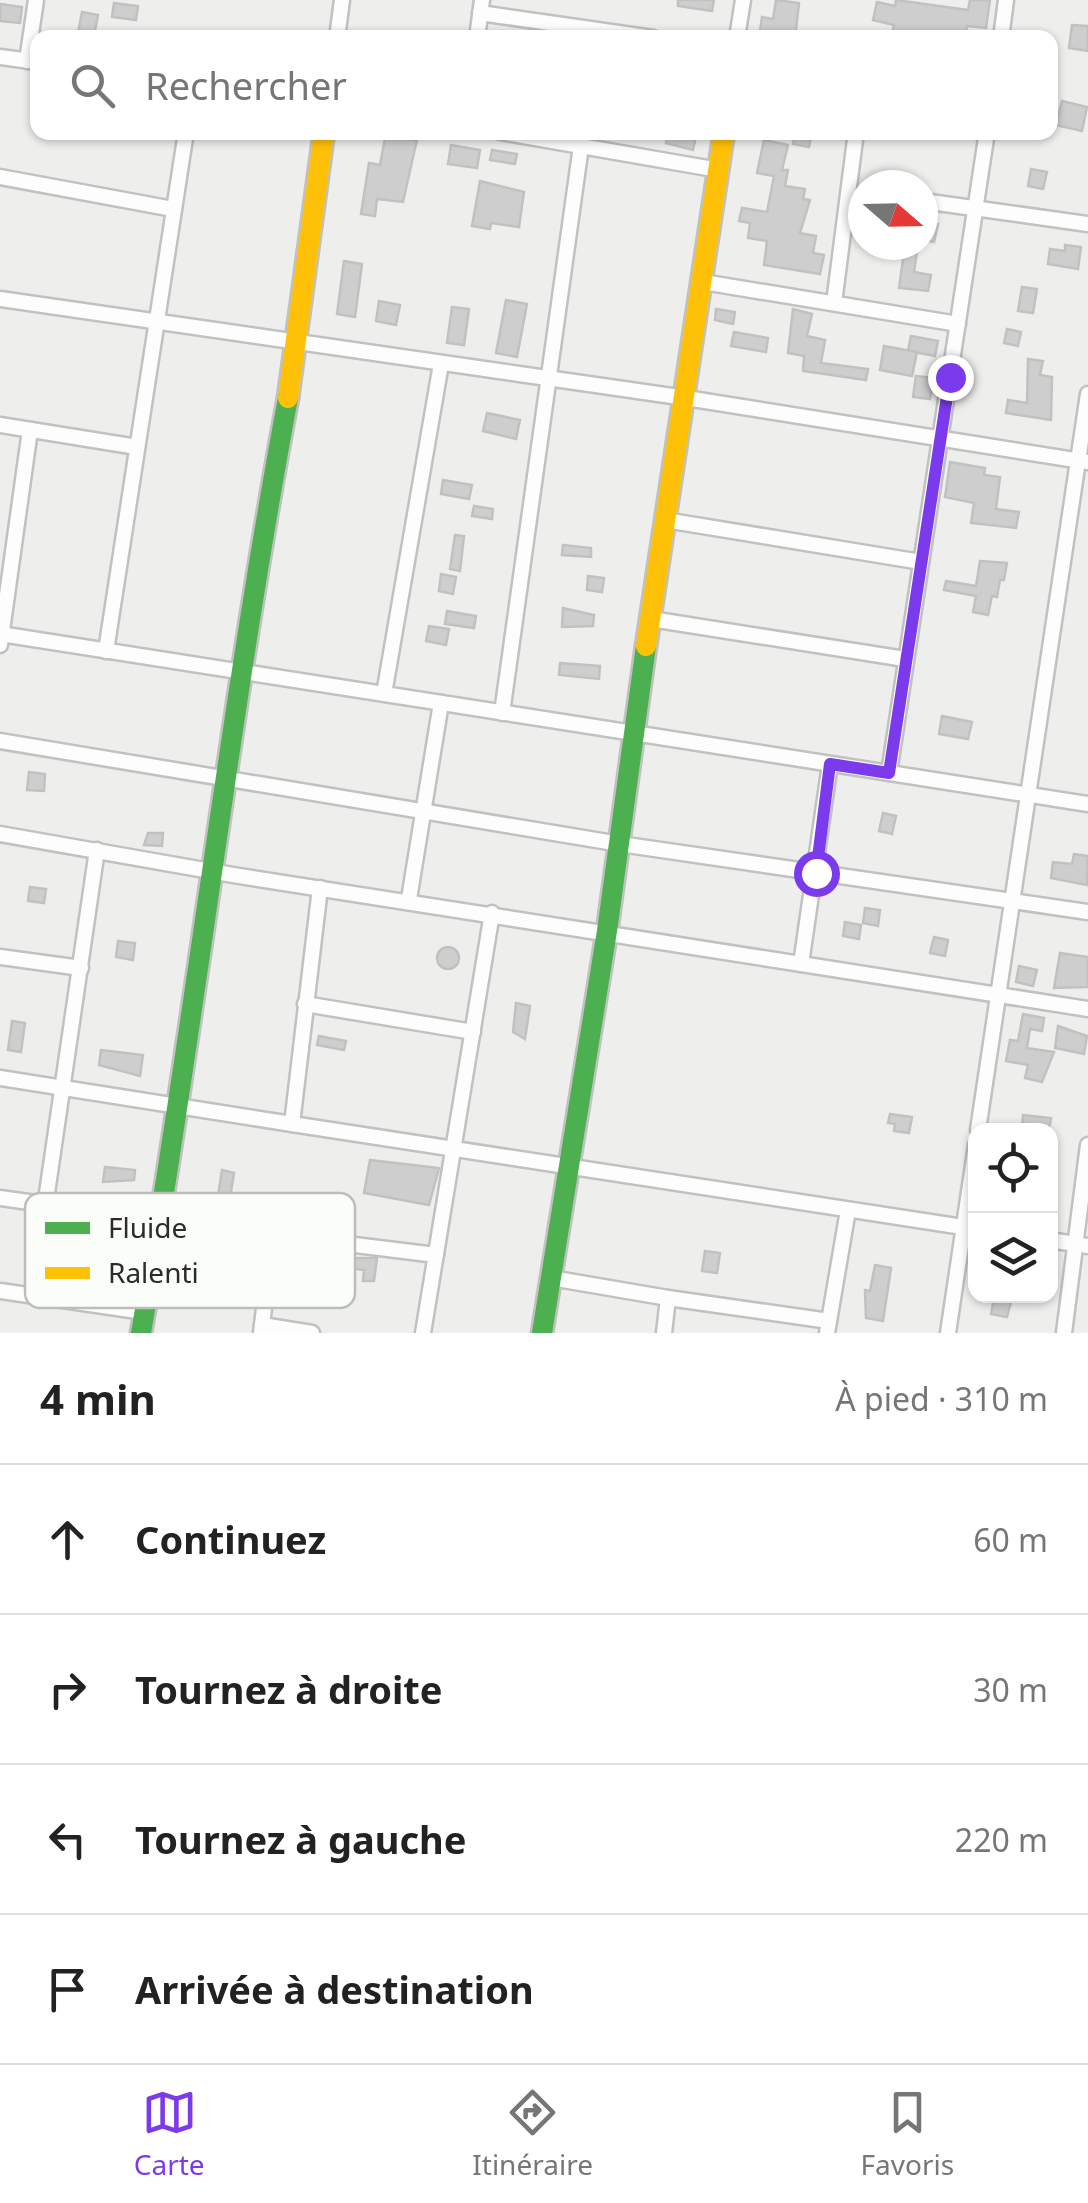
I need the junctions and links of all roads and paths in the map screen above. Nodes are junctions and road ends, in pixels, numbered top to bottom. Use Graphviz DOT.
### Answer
graph roads {
  1 [pos="36,0"];
  2 [pos="342,0"];
  3 [pos="742,0"];
  4 [pos="1006,0"];
  5 [pos="481,6"];
  6 [pos="34,30"];
  7 [pos="338,30"];
  8 [pos="610,30"];
  9 [pos="738,30"];
  10 [pos="1001,30"];
  11 [pos="0,57"];
  12 [pos="30,62"];
  13 [pos="185,140"];
  14 [pos="323,140"];
  15 [pos="546,140"];
  16 [pos="723,140"];
  17 [pos="856,140"];
  18 [pos="985,140"];
  19 [pos="580,146"];
  20 [pos="719,170"];
  21 [pos="856,170"];
  22 [pos="0,177"];
  23 [pos="938,202"];
  24 [pos="976,208"];
  25 [pos="174,209"];
  26 [pos="1088,224"];
  27 [pos="848,231"];
  28 [pos="703,282"];
  29 [pos="0,299"];
  30 [pos="834,303"];
  31 [pos="156,323"];
  32 [pos="958,324"];
  33 [pos="298,342"];
  34 [pos="441,364"];
  35 [pos="548,378"];
  36 [pos="1088,394"];
  37 [pos="686,398"];
  38 [pos="0,425"];
  39 [pos="30,430"];
  40 [pos="940,439"];
  41 [pos="136,447"];
  42 [pos="1083,461"];
  43 [pos="665,520"];
  44 [pos="922,562"];
  45 [pos="650,619"];
  46 [pos="0,638"];
  47 [pos="106,650"];
  48 [pos="905,659"];
  49 [pos="243,672"];
  50 [pos="384,694"];
  51 [pos="441,703"];
  52 [pos="502,712"];
  53 [pos="634,733"];
  54 [pos="0,742"];
  55 [pos="830,764"];
  56 [pos="889,773"];
  57 [pos="226,781"];
  58 [pos="1028,795"];
  59 [pos="1088,804"];
  60 [pos="423,813"];
  61 [pos="0,834"];
  62 [pos="620,844"];
  63 [pos="97,850"];
  64 [pos="212,871"];
  65 [pos="816,873"];
  66 [pos="320,888"];
  67 [pos="410,900"];
  68 [pos="1010,900"];
  69 [pos="1088,912"];
  70 [pos="492,913"];
  71 [pos="607,931"];
  72 [pos="0,957"];
  73 [pos="801,964"];
  74 [pos="81,968"];
  75 [pos="997,997"];
  76 [pos="305,1004"];
  77 [pos="1088,1009"];
  78 [pos="473,1032"];
  79 [pos="0,1078"];
  80 [pos="61,1089"];
  81 [pos="181,1105"];
  82 [pos="979,1123"];
  83 [pos="292,1124"];
  84 [pos="1088,1145"];
  85 [pos="454,1150"];
  86 [pos="567,1164"];
  87 [pos="45,1193"];
  88 [pos="166,1193"];
  89 [pos="0,1198"];
  90 [pos="25,1201"];
  91 [pos="848,1210"];
  92 [pos="968,1228"];
  93 [pos="968,1238"];
  94 [pos="1058,1241"];
  95 [pos="355,1245"];
  96 [pos="1083,1245"];
  97 [pos="436,1255"];
  98 [pos="551,1278"];
  99 [pos="0,1291"];
  100 [pos="25,1295"];
  101 [pos="668,1298"];
  102 [pos="81,1308"];
  103 [pos="142,1323"];
  104 [pos="828,1327"];
  105 [pos="261,1329"];
  106 [pos="312,1333"];
  107 [pos="423,1333"];
  108 [pos="542,1333"];
  109 [pos="664,1333"];
  110 [pos="948,1333"];
  111 [pos="1064,1333"];
  1 -- 6 [label="street"];
  2 -- 7 [label="street"];
  3 -- 9 [label="street"];
  4 -- 10 [label="street"];
  5 -- 8 [label="street"];
  11 -- 12 [label="street"];
  13 -- 25 [label="street"];
  14 -- 33 [label="street"];
  15 -- 19 [label="street"];
  16 -- 20 [label="street"];
  17 -- 21 [label="street"];
  18 -- 24 [label="street"];
  19 -- 20 [label="street"];
  19 -- 35 [label="street"];
  20 -- 28 [label="street"];
  22 -- 25 [label="street"];
  23 -- 24 [label="street"];
  24 -- 26 [label="street"];
  24 -- 32 [label="street"];
  25 -- 31 [label="street"];
  27 -- 30 [label="street"];
  28 -- 30 [label="street"];
  28 -- 37 [label="street"];
  29 -- 31 [label="street"];
  30 -- 32 [label="street"];
  31 -- 33 [label="street"];
  31 -- 41 [label="street"];
  32 -- 40 [label="street"];
  33 -- 34 [label="street"];
  33 -- 49 [label="street"];
  34 -- 35 [label="street"];
  34 -- 50 [label="street"];
  35 -- 37 [label="street"];
  35 -- 52 [label="street"];
  36 -- 42 [label="street"];
  37 -- 40 [label="street"];
  37 -- 43 [label="street"];
  38 -- 39 [label="street"];
  39 -- 41 [label="street"];
  39 -- 46 [label="street"];
  40 -- 42 [label="street"];
  40 -- 44 [label="street"];
  41 -- 47 [label="street"];
  42 -- 58 [label="street"];
  43 -- 44 [label="street"];
  43 -- 45 [label="street"];
  44 -- 48 [label="street"];
  45 -- 48 [label="street"];
  45 -- 53 [label="street"];
  46 -- 47 [label="street"];
  47 -- 49 [label="street"];
  48 -- 56 [label="street"];
  49 -- 50 [label="street"];
  49 -- 57 [label="street"];
  50 -- 51 [label="street"];
  51 -- 52 [label="street"];
  51 -- 60 [label="street"];
  52 -- 53 [label="street"];
  53 -- 55 [label="street"];
  53 -- 62 [label="street"];
  54 -- 57 [label="street"];
  55 -- 56 [label="street"];
  55 -- 65 [label="street"];
  56 -- 58 [label="street"];
  57 -- 60 [label="street"];
  57 -- 64 [label="street"];
  58 -- 59 [label="street"];
  58 -- 68 [label="street"];
  60 -- 62 [label="street"];
  60 -- 67 [label="street"];
  61 -- 63 [label="street"];
  62 -- 65 [label="street"];
  62 -- 71 [label="street"];
  63 -- 64 [label="street"];
  63 -- 74 [label="street"];
  64 -- 66 [label="street"];
  64 -- 81 [label="street"];
  65 -- 68 [label="street"];
  65 -- 73 [label="street"];
  66 -- 67 [label="street"];
  66 -- 76 [label="street"];
  67 -- 70 [label="street"];
  68 -- 69 [label="street"];
  68 -- 75 [label="street"];
  70 -- 71 [label="street"];
  70 -- 78 [label="street"];
  71 -- 73 [label="street"];
  71 -- 86 [label="street"];
  72 -- 74 [label="street"];
  73 -- 75 [label="street"];
  74 -- 80 [label="street"];
  75 -- 77 [label="street"];
  75 -- 82 [label="street"];
  76 -- 78 [label="street"];
  76 -- 83 [label="street"];
  78 -- 85 [label="street"];
  79 -- 80 [label="street"];
  80 -- 81 [label="street"];
  80 -- 87 [label="street"];
  81 -- 83 [label="street"];
  81 -- 88 [label="street"];
  83 -- 85 [label="street"];
  84 -- 96 [label="street"];
  85 -- 86 [label="street"];
  85 -- 97 [label="street"];
  86 -- 91 [label="street"];
  86 -- 98 [label="street"];
  89 -- 90 [label="street"];
  91 -- 92 [label="street"];
  91 -- 104 [label="street"];
  93 -- 110 [label="street"];
  94 -- 96 [label="street"];
  95 -- 97 [label="street"];
  96 -- 111 [label="street"];
  97 -- 107 [label="street"];
  98 -- 101 [label="street"];
  98 -- 108 [label="street"];
  99 -- 100 [label="street"];
  101 -- 104 [label="street"];
  101 -- 109 [label="street"];
  102 -- 103 [label="street"];
  105 -- 106 [label="street"];
}
